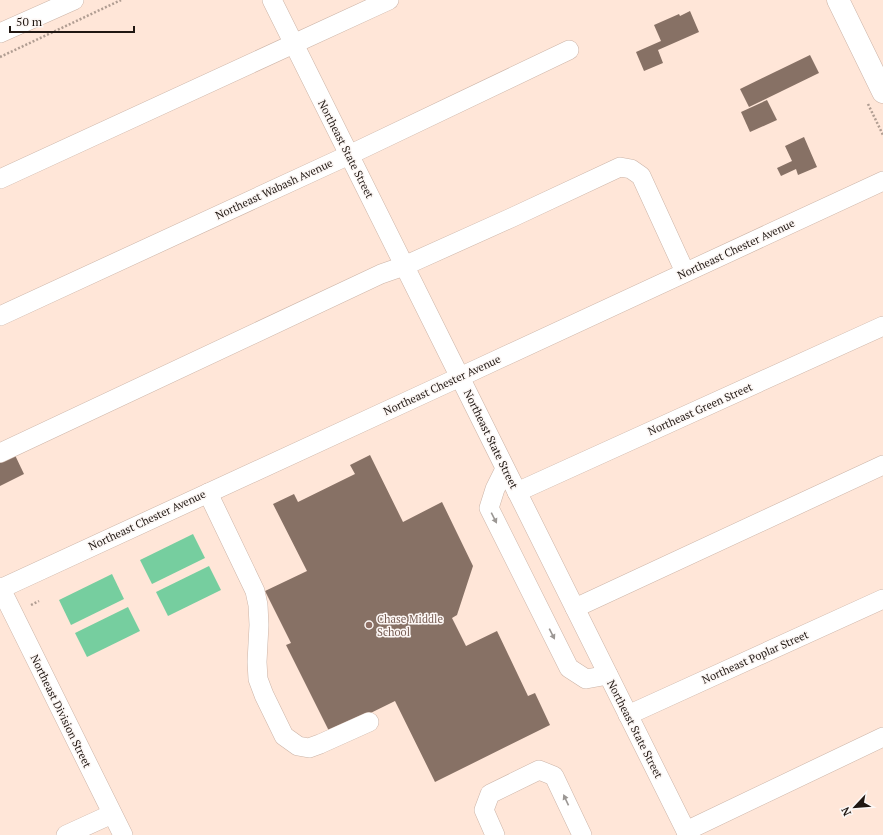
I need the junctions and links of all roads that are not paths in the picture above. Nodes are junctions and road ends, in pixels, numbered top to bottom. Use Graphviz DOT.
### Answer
graph roads {
  1 [pos="74,0"];
  2 [pos="272,0"];
  3 [pos="388,0"];
  4 [pos="838,0"];
  5 [pos="0,33"];
  6 [pos="294,44"];
  7 [pos="569,50"];
  8 [pos="883,92"];
  9 [pos="349,155"];
  10 [pos="0,179"];
  11 [pos="883,181"];
  12 [pos="404,266"];
  13 [pos="685,272"];
  14 [pos="0,316"];
  15 [pos="883,326"];
  16 [pos="460,377"];
  17 [pos="0,453"];
  18 [pos="883,465"];
  19 [pos="505,469"];
  20 [pos="208,492"];
  21 [pos="517,492"];
  22 [pos="0,588"];
  23 [pos="883,599"];
  24 [pos="575,608"];
  25 [pos="608,675"];
  26 [pos="628,715"];
  27 [pos="369,722"];
  28 [pos="883,737"];
  29 [pos="112,814"];
  30 [pos="687,833"];
  31 [pos="66,835"];
  32 [pos="123,835"];
  33 [pos="495,835"];
  34 [pos="582,835"];
  1 -- 5 [label="street"];
  2 -- 6 [label="street, Northeast State Street"];
  3 -- 6 [label="street"];
  4 -- 8 [label="main road"];
  6 -- 9 [label="street, Northeast State Street"];
  6 -- 10 [label="street"];
  7 -- 9 [label="street, Northeast Wabash Avenue"];
  9 -- 12 [label="street, Northeast State Street"];
  9 -- 14 [label="street, Northeast Wabash Avenue"];
  11 -- 13 [label="street, Northeast Chester Avenue"];
  12 -- 13 [label="street"];
  12 -- 16 [label="street, Northeast State Street"];
  12 -- 17 [label="street"];
  13 -- 16 [label="street, Northeast Chester Avenue"];
  15 -- 21 [label="street, Northeast Green Street"];
  16 -- 19 [label="street, Northeast State Street"];
  16 -- 20 [label="street, Northeast Chester Avenue"];
  18 -- 24 [label="street"];
  19 -- 21 [label="street, Northeast State Street"];
  19 -- 25 [label="street, one-way"];
  20 -- 22 [label="street, Northeast Chester Avenue"];
  20 -- 27 [label="street"];
  21 -- 24 [label="street, Northeast State Street"];
  22 -- 29 [label="street, Northeast Division Street"];
  23 -- 26 [label="street, Northeast Poplar Street"];
  24 -- 25 [label="street, Northeast State Street"];
  25 -- 26 [label="street, Northeast State Street"];
  26 -- 30 [label="street, Northeast State Street"];
  28 -- 30 [label="street"];
  29 -- 31 [label="street"];
  29 -- 32 [label="street, Northeast Division Street"];
  34 -- 33 [label="street, one-way"];
}
